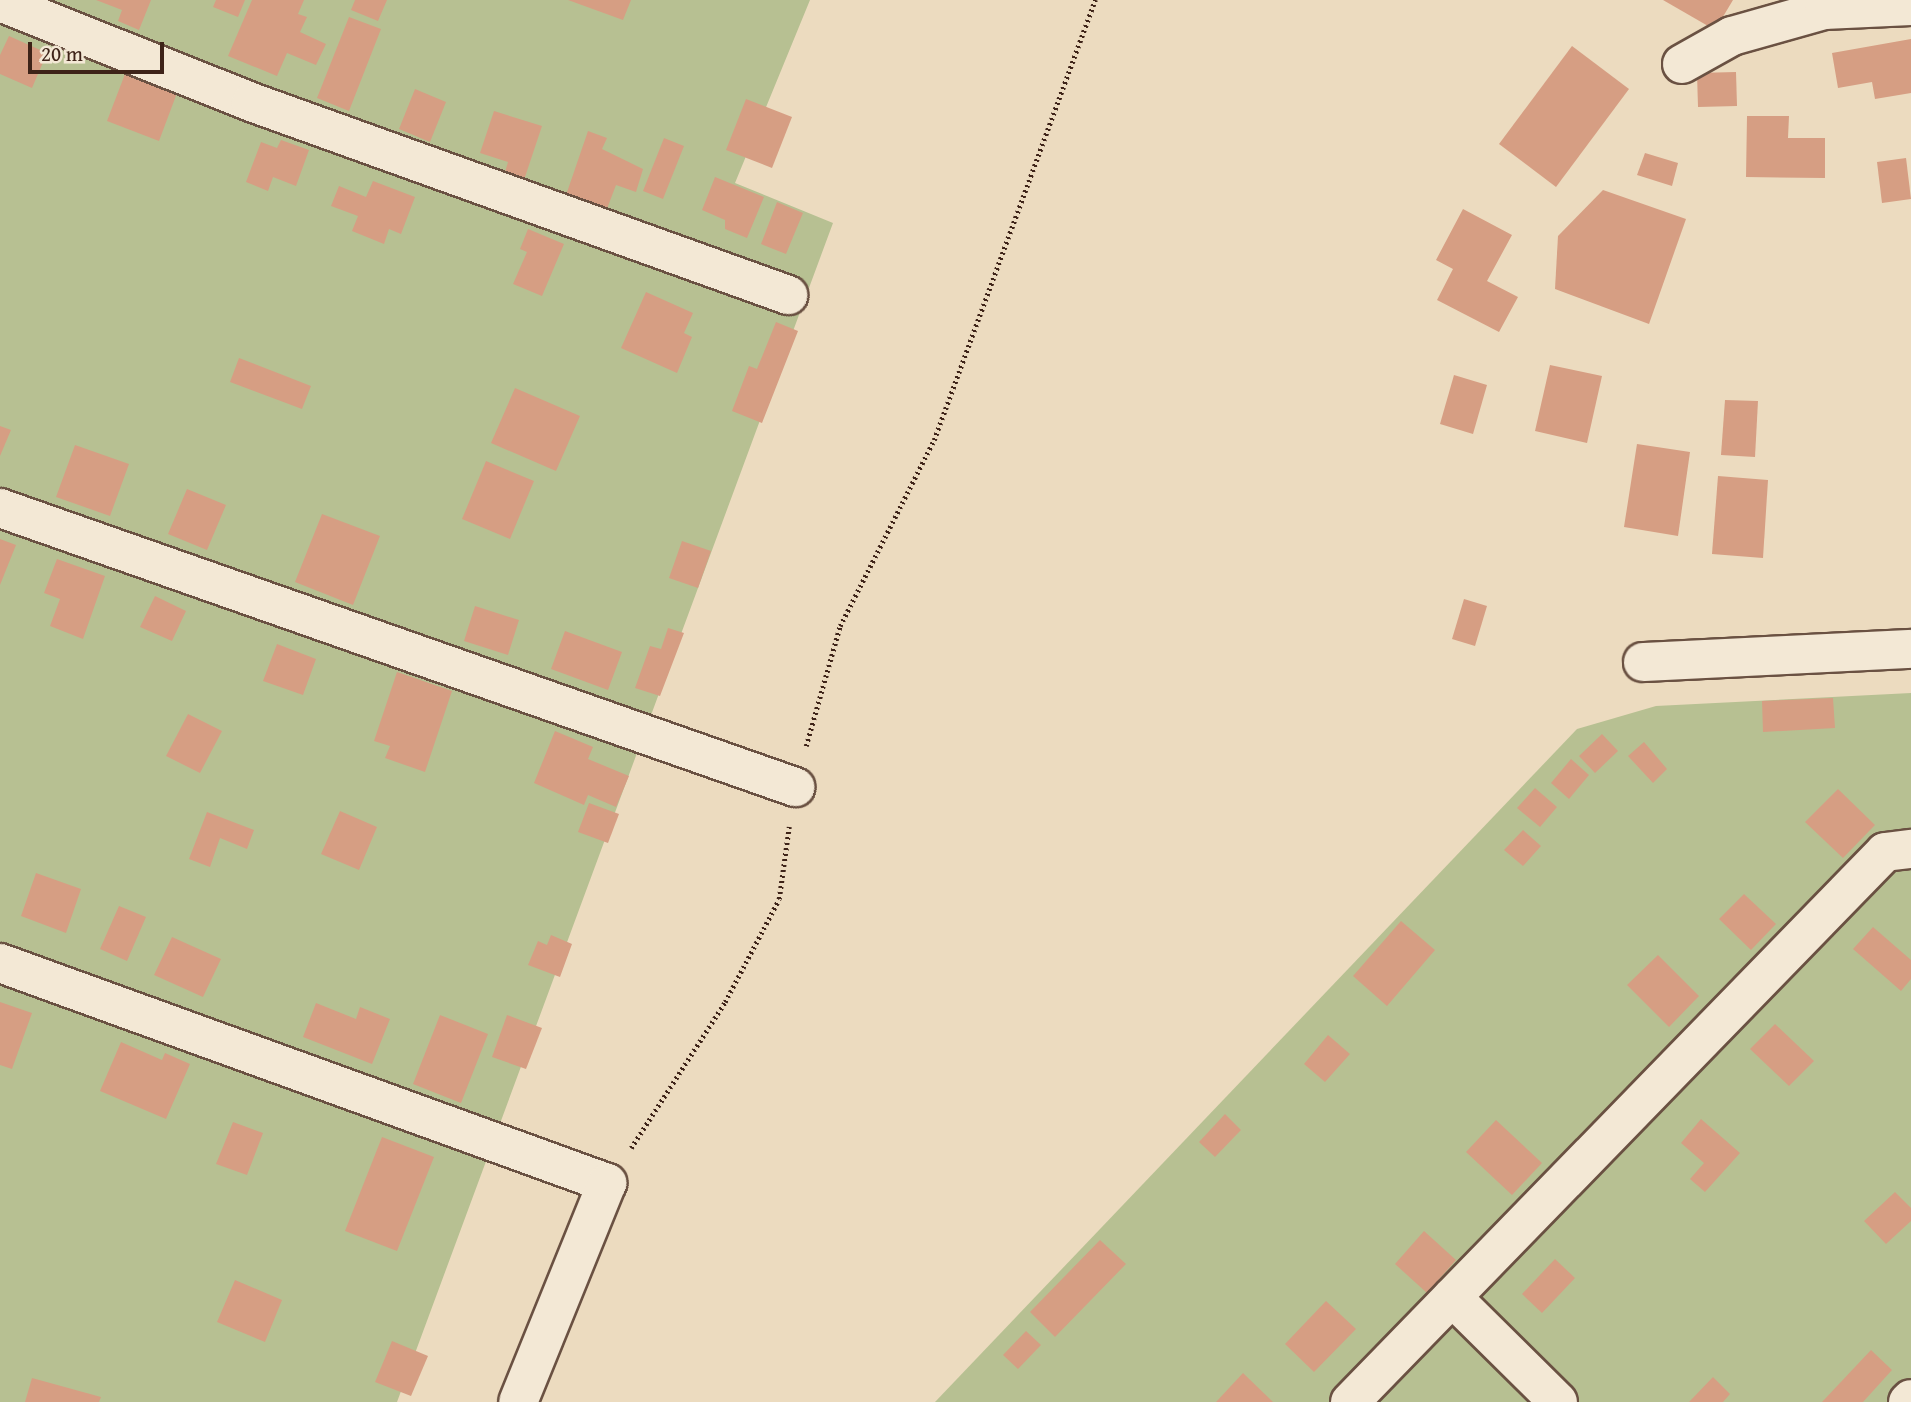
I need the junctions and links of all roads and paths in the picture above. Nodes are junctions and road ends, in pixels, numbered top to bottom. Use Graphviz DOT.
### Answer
graph roads {
  1 [pos="1095,0"];
  2 [pos="0,2"];
  3 [pos="1911,6"];
  4 [pos="1682,64"];
  5 [pos="788,295"];
  6 [pos="0,508"];
  7 [pos="1911,649"];
  8 [pos="1643,662"];
  9 [pos="795,787"];
  10 [pos="1911,849"];
  11 [pos="0,963"];
  12 [pos="607,1183"];
  13 [pos="1452,1297"];
  14 [pos="517,1402"];
  15 [pos="1350,1402"];
  16 [pos="1558,1402"];
  1 -- 9 [label="path"];
  2 -- 5 [label="street"];
  3 -- 4 [label="street"];
  6 -- 9 [label="street"];
  7 -- 8 [label="street"];
  9 -- 12 [label="path"];
  10 -- 13 [label="street"];
  11 -- 12 [label="street"];
  12 -- 14 [label="street"];
  13 -- 15 [label="street"];
  13 -- 16 [label="street"];
}
